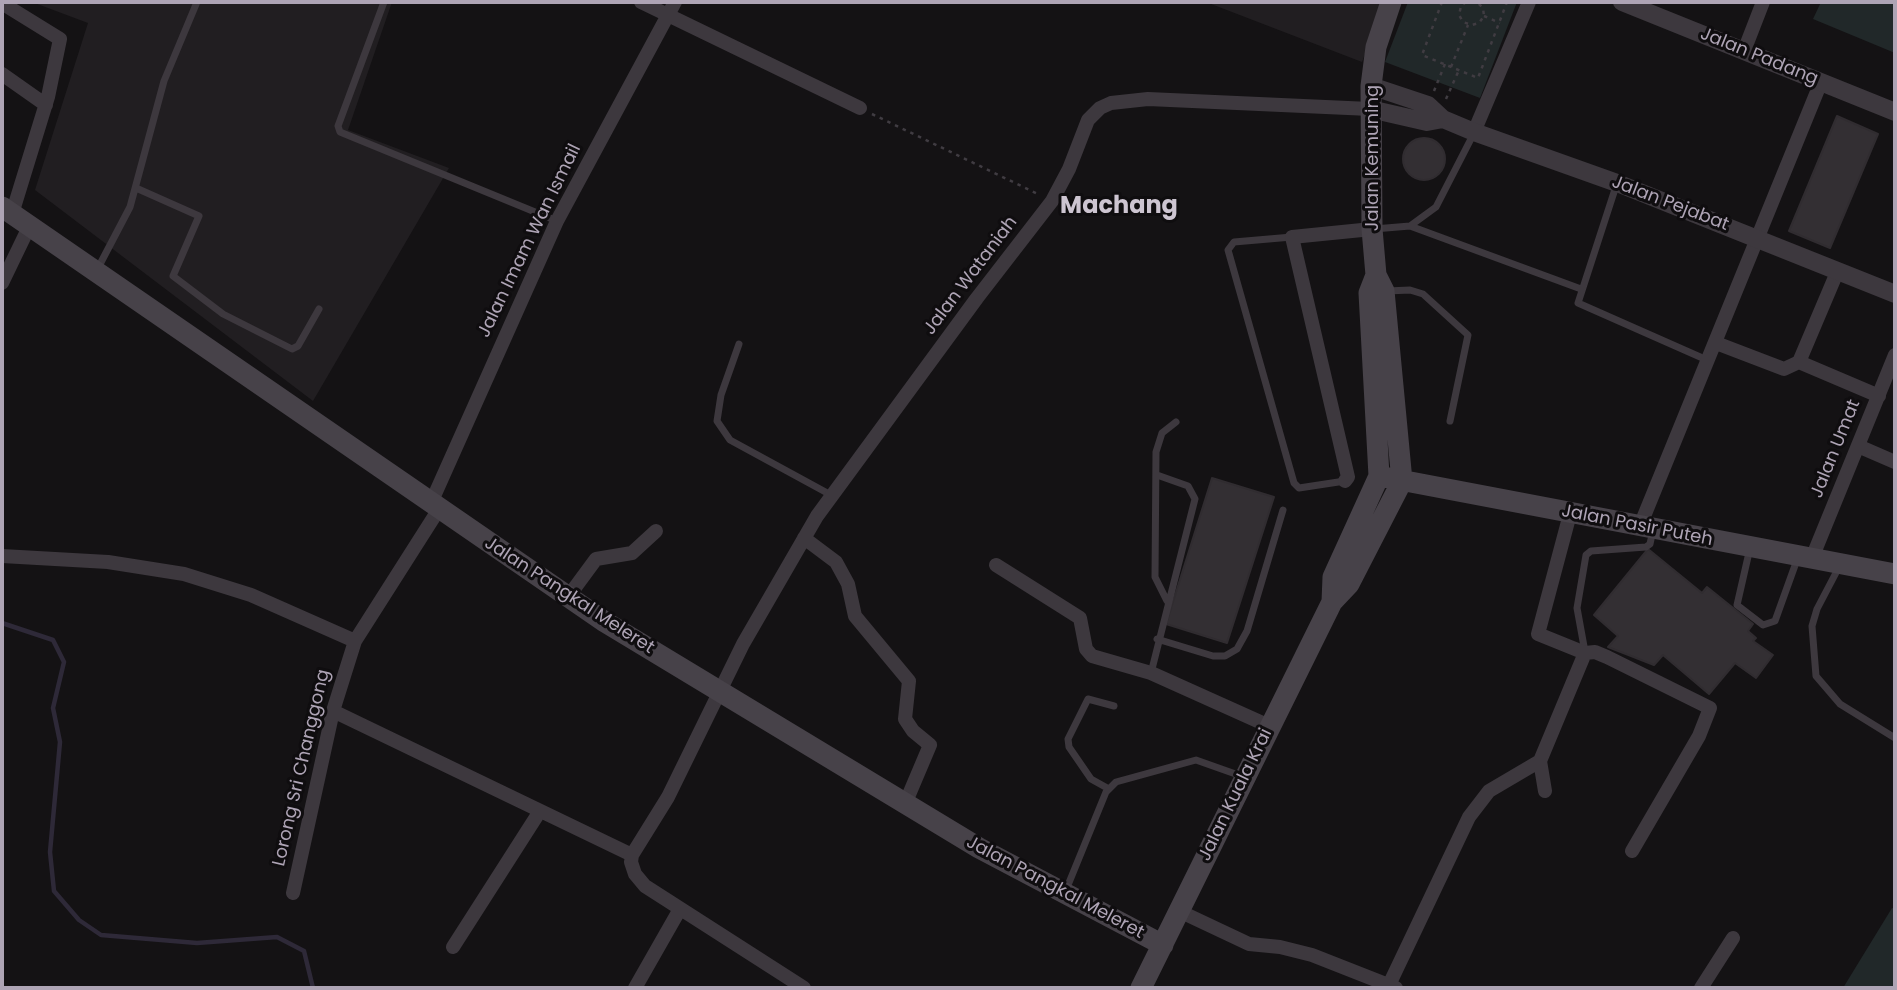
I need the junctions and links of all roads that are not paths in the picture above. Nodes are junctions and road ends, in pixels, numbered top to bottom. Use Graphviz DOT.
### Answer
graph roads {
  1 [pos="197,2"];
  2 [pos="384,2"];
  3 [pos="641,2"];
  4 [pos="1391,2"];
  5 [pos="1529,2"];
  6 [pos="1622,2"];
  7 [pos="1763,2"];
  8 [pos="5,5"];
  9 [pos="672,8"];
  10 [pos="1744,51"];
  11 [pos="2,74"];
  12 [pos="1821,82"];
  13 [pos="1371,86"];
  14 [pos="46,105"];
  15 [pos="860,108"];
  16 [pos="1370,109"];
  17 [pos="1437,113"];
  18 [pos="1895,113"];
  19 [pos="1474,132"];
  20 [pos="1617,183"];
  21 [pos="136,188"];
  22 [pos="14,216"];
  23 [pos="557,221"];
  24 [pos="1410,226"];
  25 [pos="1372,229"];
  26 [pos="1292,237"];
  27 [pos="1760,238"];
  28 [pos="1838,270"];
  29 [pos="96,272"];
  30 [pos="2,283"];
  31 [pos="1376,286"];
  32 [pos="1581,289"];
  33 [pos="1895,294"];
  34 [pos="319,309"];
  35 [pos="1716,343"];
  36 [pos="739,344"];
  37 [pos="1895,355"];
  38 [pos="1709,361"];
  39 [pos="1799,362"];
  40 [pos="1890,383"];
  41 [pos="1878,396"];
  42 [pos="1450,421"];
  43 [pos="1176,422"];
  44 [pos="1858,446"];
  45 [pos="1895,462"];
  46 [pos="1157,475"];
  47 [pos="1379,476"];
  48 [pos="1345,481"];
  49 [pos="1402,481"];
  50 [pos="831,495"];
  51 [pos="435,506"];
  52 [pos="1283,510"];
  53 [pos="1570,513"];
  54 [pos="1646,528"];
  55 [pos="656,531"];
  56 [pos="804,538"];
  57 [pos="1750,547"];
  58 [pos="2,556"];
  59 [pos="1805,557"];
  60 [pos="1841,564"];
  61 [pos="996,565"];
  62 [pos="1895,574"];
  63 [pos="568,597"];
  64 [pos="1167,601"];
  65 [pos="1332,602"];
  66 [pos="1157,639"];
  67 [pos="355,641"];
  68 [pos="1585,653"];
  69 [pos="1151,673"];
  70 [pos="718,692"];
  71 [pos="1114,706"];
  72 [pos="333,711"];
  73 [pos="1269,726"];
  74 [pos="1895,738"];
  75 [pos="1540,761"];
  76 [pos="1245,777"];
  77 [pos="1109,789"];
  78 [pos="1545,792"];
  79 [pos="905,804"];
  80 [pos="540,811"];
  81 [pos="1632,851"];
  82 [pos="632,855"];
  83 [pos="293,893"];
  84 [pos="1065,894"];
  85 [pos="680,909"];
  86 [pos="1179,911"];
  87 [pos="1733,937"];
  88 [pos="1163,945"];
  89 [pos="453,947"];
  90 [pos="1392,987"];
  91 [pos="635,988"];
  92 [pos="804,988"];
  93 [pos="1140,988"];
  94 [pos="1701,988"];
  1 -- 21 [label="lane"];
  2 -- 23 [label="lane"];
  3 -- 9 [label="street"];
  4 -- 13 [label="main road, Jalan Kemuning"];
  5 -- 19 [label="street"];
  6 -- 10 [label="street, Jalan Padang"];
  7 -- 10 [label="street"];
  8 -- 14 [label="street"];
  9 -- 15 [label="street"];
  9 -- 23 [label="street, Jalan Imam Wan Ismail"];
  10 -- 12 [label="street, Jalan Padang"];
  11 -- 14 [label="street"];
  12 -- 18 [label="street, Jalan Padang"];
  12 -- 27 [label="street"];
  13 -- 16 [label="main road, Jalan Kemuning"];
  13 -- 17 [label="street, Jalan Pejabat"];
  14 -- 22 [label="street"];
  16 -- 17 [label="street, Jalan Pejabat"];
  16 -- 25 [label="main road, Jalan Kemuning"];
  16 -- 50 [label="street, Jalan Wataniah"];
  17 -- 19 [label="street, Jalan Pejabat"];
  19 -- 20 [label="street, Jalan Pejabat"];
  19 -- 24 [label="lane"];
  20 -- 27 [label="street, Jalan Pejabat"];
  20 -- 32 [label="lane"];
  21 -- 29 [label="lane"];
  21 -- 34 [label="lane"];
  22 -- 29 [label="main road, Jalan Pangkal Meleret"];
  22 -- 30 [label="street"];
  23 -- 51 [label="street, Jalan Imam Wan Ismail"];
  24 -- 25 [label="lane"];
  24 -- 32 [label="lane"];
  25 -- 26 [label="street"];
  25 -- 31 [label="main road, Jalan Kemuning"];
  26 -- 48 [label="street"];
  26 -- 48 [label="lane"];
  27 -- 28 [label="street, Jalan Pejabat"];
  27 -- 35 [label="street"];
  28 -- 33 [label="street, Jalan Pejabat"];
  28 -- 39 [label="street"];
  29 -- 51 [label="main road, Jalan Pangkal Meleret"];
  31 -- 42 [label="lane"];
  31 -- 47 [label="main road, Jalan Kemuning"];
  31 -- 49 [label="main road, Jalan Kemuning"];
  32 -- 38 [label="lane"];
  35 -- 38 [label="street"];
  35 -- 39 [label="street"];
  36 -- 50 [label="lane"];
  37 -- 40 [label="street, Jalan Umat"];
  38 -- 54 [label="street"];
  39 -- 41 [label="street"];
  40 -- 41 [label="street, Jalan Umat"];
  41 -- 44 [label="street, Jalan Umat"];
  43 -- 46 [label="lane"];
  44 -- 45 [label="street"];
  44 -- 59 [label="street, Jalan Umat"];
  46 -- 64 [label="lane"];
  46 -- 64 [label="lane"];
  47 -- 49 [label="main road, Jalan Pasir Puteh"];
  47 -- 65 [label="main road, Jalan Kuala Krai"];
  49 -- 53 [label="main road, Jalan Pasir Puteh"];
  49 -- 65 [label="main road, Jalan Kuala Krai"];
  50 -- 56 [label="street, Jalan Wataniah"];
  51 -- 63 [label="main road, Jalan Pangkal Meleret"];
  51 -- 67 [label="street, Lorong Sri Changgong"];
  52 -- 66 [label="lane"];
  53 -- 54 [label="main road, Jalan Pasir Puteh"];
  53 -- 68 [label="street"];
  54 -- 57 [label="main road, Jalan Pasir Puteh"];
  54 -- 68 [label="lane"];
  55 -- 63 [label="street"];
  56 -- 70 [label="street, Jalan Wataniah"];
  56 -- 79 [label="street"];
  57 -- 59 [label="main road, Jalan Pasir Puteh"];
  57 -- 59 [label="lane"];
  58 -- 67 [label="street"];
  59 -- 60 [label="main road, Jalan Pasir Puteh"];
  60 -- 62 [label="main road, Jalan Pasir Puteh"];
  60 -- 74 [label="lane"];
  61 -- 69 [label="street"];
  63 -- 70 [label="main road, Jalan Pangkal Meleret"];
  64 -- 66 [label="lane"];
  65 -- 73 [label="main road, Jalan Kuala Krai"];
  66 -- 69 [label="lane"];
  67 -- 72 [label="street, Lorong Sri Changgong"];
  68 -- 75 [label="street"];
  68 -- 81 [label="street"];
  69 -- 73 [label="street"];
  70 -- 79 [label="main road, Jalan Pangkal Meleret"];
  70 -- 82 [label="street, Jalan Wataniah"];
  71 -- 77 [label="lane"];
  72 -- 80 [label="street"];
  72 -- 83 [label="street, Lorong Sri Changgong"];
  73 -- 76 [label="main road, Jalan Kuala Krai"];
  75 -- 78 [label="street"];
  75 -- 90 [label="street"];
  76 -- 77 [label="lane"];
  76 -- 86 [label="main road, Jalan Kuala Krai"];
  77 -- 84 [label="lane"];
  79 -- 84 [label="main road, Jalan Pangkal Meleret"];
  80 -- 82 [label="street"];
  80 -- 89 [label="street"];
  82 -- 85 [label="street"];
  84 -- 88 [label="main road, Jalan Pangkal Meleret"];
  85 -- 91 [label="street"];
  85 -- 92 [label="street"];
  86 -- 88 [label="main road, Jalan Kuala Krai"];
  86 -- 90 [label="street"];
  87 -- 94 [label="street"];
  88 -- 93 [label="main road, Jalan Kuala Krai"];
}
